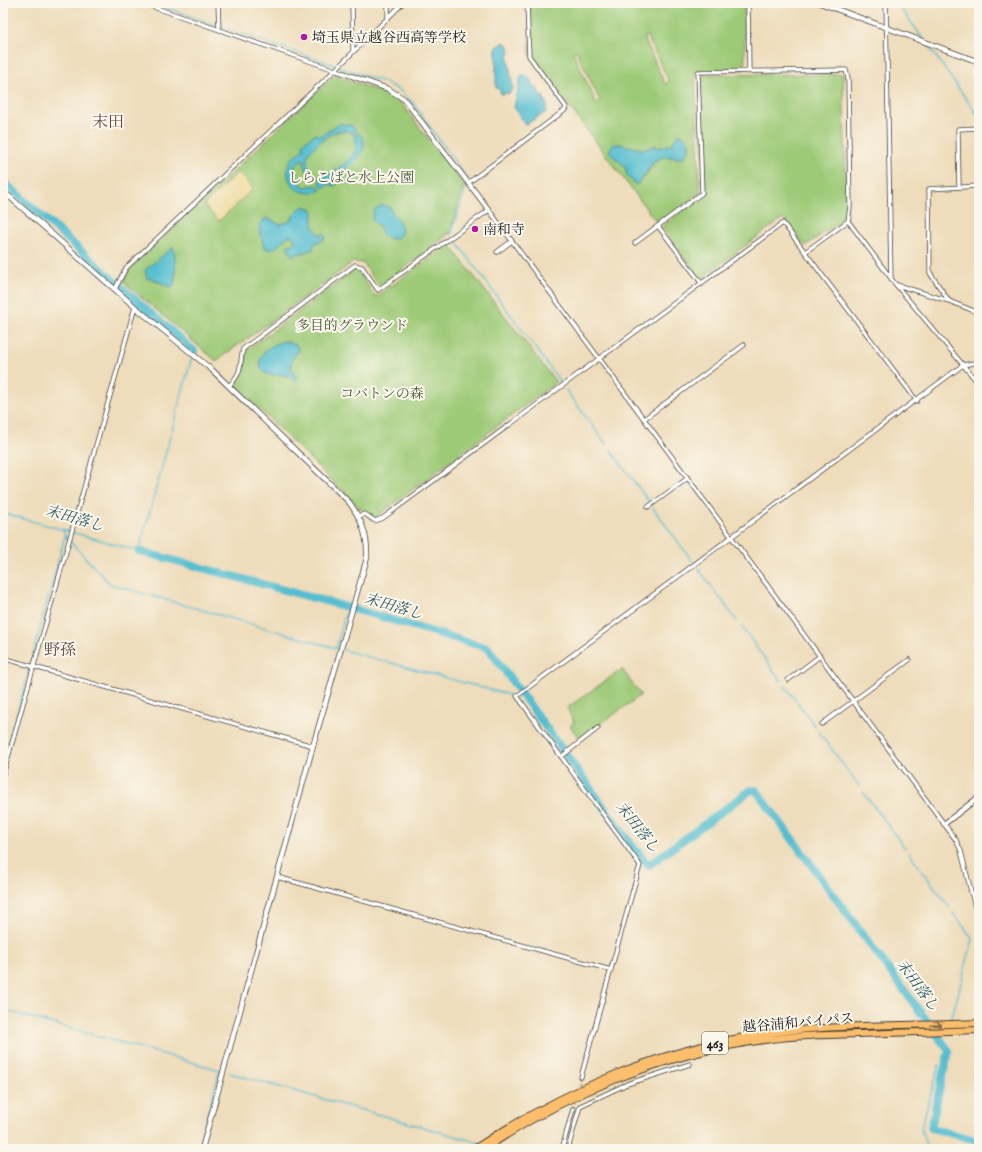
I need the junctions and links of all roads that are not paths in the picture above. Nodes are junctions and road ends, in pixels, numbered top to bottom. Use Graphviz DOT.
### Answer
graph roads {
  1 [pos="142,3"];
  2 [pos="218,3"];
  3 [pos="352,3"];
  4 [pos="388,3"];
  5 [pos="403,3"];
  6 [pos="528,3"];
  7 [pos="748,3"];
  8 [pos="820,3"];
  9 [pos="886,3"];
  10 [pos="388,17"];
  11 [pos="886,27"];
  12 [pos="219,30"];
  13 [pos="352,52"];
  14 [pos="979,62"];
  15 [pos="335,70"];
  16 [pos="749,72"];
  17 [pos="979,128"];
  18 [pos="468,183"];
  19 [pos="979,186"];
  20 [pos="958,187"];
  21 [pos="3,191"];
  22 [pos="489,210"];
  23 [pos="848,221"];
  24 [pos="658,226"];
  25 [pos="512,241"];
  26 [pos="635,243"];
  27 [pos="497,252"];
  28 [pos="805,252"];
  29 [pos="891,279"];
  30 [pos="702,284"];
  31 [pos="896,285"];
  32 [pos="115,289"];
  33 [pos="949,301"];
  34 [pos="135,307"];
  35 [pos="979,313"];
  36 [pos="744,345"];
  37 [pos="600,360"];
  38 [pos="979,362"];
  39 [pos="963,366"];
  40 [pos="979,384"];
  41 [pos="229,386"];
  42 [pos="917,401"];
  43 [pos="644,419"];
  44 [pos="688,478"];
  45 [pos="648,507"];
  46 [pos="359,516"];
  47 [pos="732,538"];
  48 [pos="820,656"];
  49 [pos="3,658"];
  50 [pos="909,660"];
  51 [pos="33,667"];
  52 [pos="788,680"];
  53 [pos="853,702"];
  54 [pos="822,724"];
  55 [pos="598,728"];
  56 [pos="313,746"];
  57 [pos="561,756"];
  58 [pos="3,775"];
  59 [pos="979,797"];
  60 [pos="944,824"];
  61 [pos="277,877"];
  62 [pos="979,924"];
  63 [pos="611,970"];
  64 [pos="979,1023"];
  65 [pos="979,1030"];
  66 [pos="690,1064"];
  67 [pos="581,1077"];
  68 [pos="573,1109"];
  69 [pos="202,1149"];
  70 [pos="474,1149"];
  71 [pos="485,1149"];
  72 [pos="562,1149"];
  73 [pos="568,1149"];
  1 -- 12 [label="street"];
  2 -- 12 [label="street"];
  3 -- 13 [label="street"];
  4 -- 10 [label="street"];
  5 -- 10 [label="street"];
  6 -- 18 [label="street"];
  7 -- 16 [label="street"];
  8 -- 11 [label="street"];
  9 -- 11 [label="street"];
  10 -- 13 [label="street"];
  11 -- 14 [label="street"];
  11 -- 29 [label="street"];
  12 -- 15 [label="street"];
  13 -- 15 [label="street"];
  15 -- 18 [label="street"];
  15 -- 32 [label="street"];
  16 -- 23 [label="street"];
  16 -- 24 [label="street"];
  17 -- 20 [label="street"];
  18 -- 22 [label="street"];
  19 -- 20 [label="street"];
  20 -- 33 [label="street"];
  21 -- 32 [label="street"];
  22 -- 25 [label="street"];
  22 -- 41 [label="street"];
  23 -- 28 [label="street"];
  23 -- 29 [label="street"];
  24 -- 26 [label="street"];
  24 -- 30 [label="street"];
  25 -- 27 [label="street"];
  25 -- 37 [label="street"];
  28 -- 30 [label="street"];
  28 -- 42 [label="street"];
  29 -- 31 [label="street"];
  30 -- 37 [label="street"];
  31 -- 33 [label="street"];
  31 -- 39 [label="street"];
  32 -- 34 [label="street"];
  33 -- 35 [label="street"];
  34 -- 41 [label="street"];
  34 -- 51 [label="street"];
  36 -- 43 [label="street"];
  37 -- 43 [label="street"];
  37 -- 46 [label="street"];
  38 -- 39 [label="street"];
  39 -- 40 [label="street"];
  39 -- 42 [label="street"];
  41 -- 46 [label="street"];
  42 -- 47 [label="street"];
  43 -- 44 [label="street"];
  44 -- 45 [label="street"];
  44 -- 47 [label="street"];
  46 -- 56 [label="street"];
  47 -- 48 [label="street"];
  47 -- 57 [label="street"];
  48 -- 52 [label="street"];
  48 -- 53 [label="street"];
  49 -- 51 [label="street"];
  50 -- 53 [label="street"];
  51 -- 56 [label="street"];
  51 -- 58 [label="street"];
  53 -- 54 [label="street"];
  53 -- 60 [label="street"];
  55 -- 57 [label="street"];
  56 -- 61 [label="street"];
  57 -- 63 [label="street"];
  59 -- 60 [label="street"];
  60 -- 62 [label="street"];
  61 -- 63 [label="street"];
  61 -- 69 [label="street"];
  63 -- 67 [label="street"];
  70 -- 64 [label="highway, 越谷浦和バイパス / 463, one-way"];
  65 -- 71 [label="highway, 越谷浦和バイパス / 463"];
  66 -- 73 [label="street"];
  68 -- 72 [label="street"];
}
